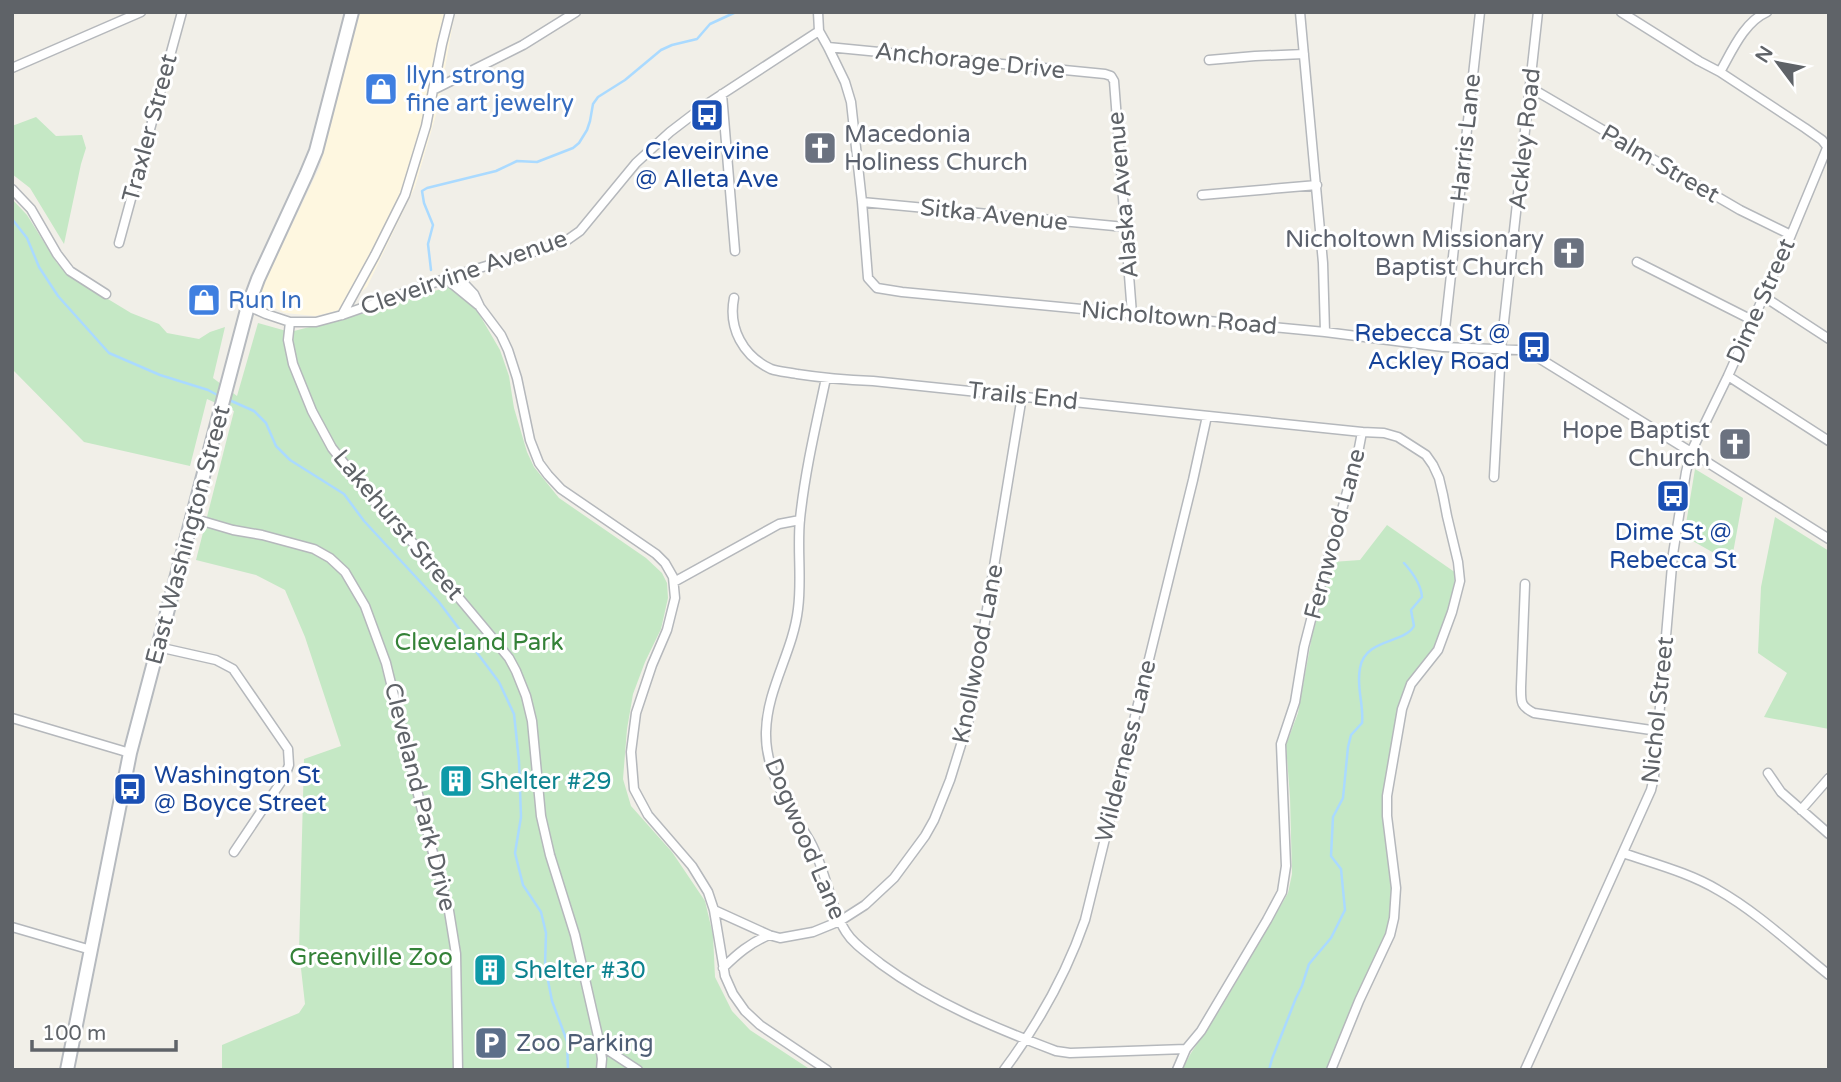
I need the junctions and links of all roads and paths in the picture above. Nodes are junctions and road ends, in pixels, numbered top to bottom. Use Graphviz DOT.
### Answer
graph roads {
  1 [pos="141,12"];
  2 [pos="182,12"];
  3 [pos="352,12"];
  4 [pos="450,12"];
  5 [pos="576,12"];
  6 [pos="818,12"];
  7 [pos="1300,12"];
  8 [pos="1480,12"];
  9 [pos="1538,12"];
  10 [pos="1621,12"];
  11 [pos="1767,12"];
  12 [pos="819,31"];
  13 [pos="828,47"];
  14 [pos="1304,54"];
  15 [pos="1209,60"];
  16 [pos="12,68"];
  17 [pos="1720,72"];
  18 [pos="1111,76"];
  19 [pos="1531,89"];
  20 [pos="433,90"];
  21 [pos="722,94"];
  22 [pos="1828,148"];
  23 [pos="1317,185"];
  24 [pos="12,189"];
  25 [pos="1202,195"];
  26 [pos="862,202"];
  27 [pos="1125,227"];
  28 [pos="1791,235"];
  29 [pos="119,243"];
  30 [pos="736,251"];
  31 [pos="1637,262"];
  32 [pos="456,275"];
  33 [pos="445,278"];
  34 [pos="106,294"];
  35 [pos="1763,296"];
  36 [pos="734,298"];
  37 [pos="248,306"];
  38 [pos="480,307"];
  39 [pos="1132,314"];
  40 [pos="342,315"];
  41 [pos="1752,320"];
  42 [pos="290,322"];
  43 [pos="1325,332"];
  44 [pos="1829,339"];
  45 [pos="1443,347"];
  46 [pos="1501,349"];
  47 [pos="1728,376"];
  48 [pos="826,378"];
  49 [pos="1022,396"];
  50 [pos="1207,416"];
  51 [pos="1362,432"];
  52 [pos="1829,441"];
  53 [pos="1691,452"];
  54 [pos="1494,477"];
  55 [pos="192,519"];
  56 [pos="800,520"];
  57 [pos="1829,539"];
  58 [pos="674,582"];
  59 [pos="1525,584"];
  60 [pos="158,648"];
  61 [pos="12,718"];
  62 [pos="1658,731"];
  63 [pos="130,753"];
  64 [pos="1768,772"];
  65 [pos="1829,778"];
  66 [pos="1801,810"];
  67 [pos="1829,834"];
  68 [pos="234,852"];
  69 [pos="1623,853"];
  70 [pos="714,910"];
  71 [pos="839,921"];
  72 [pos="12,927"];
  73 [pos="769,935"];
  74 [pos="91,950"];
  75 [pos="723,968"];
  76 [pos="1829,975"];
  77 [pos="1026,1040"];
  78 [pos="600,1045"];
  79 [pos="1186,1049"];
  80 [pos="67,1070"];
  81 [pos="458,1070"];
  82 [pos="601,1070"];
  83 [pos="638,1070"];
  84 [pos="827,1070"];
  85 [pos="1004,1070"];
  86 [pos="1177,1070"];
  87 [pos="1331,1070"];
  88 [pos="1525,1070"];
  1 -- 16 [label="street"];
  2 -- 29 [label="street, Traxler Street"];
  3 -- 37 [label="street, East Washington Street"];
  4 -- 20 [label="street"];
  5 -- 20 [label="street"];
  6 -- 12 [label="street"];
  7 -- 14 [label="street"];
  8 -- 45 [label="street, Harris Lane"];
  9 -- 19 [label="street, Ackley Road"];
  10 -- 17 [label="street"];
  11 -- 17 [label="street"];
  12 -- 13 [label="street"];
  12 -- 21 [label="street, Cleveirvine Avenue"];
  13 -- 18 [label="street, Anchorage Drive"];
  13 -- 26 [label="street"];
  14 -- 15 [label="street"];
  14 -- 23 [label="street"];
  17 -- 22 [label="street"];
  18 -- 27 [label="street, Alaska Avenue"];
  19 -- 28 [label="street, Palm Street"];
  19 -- 46 [label="street, Ackley Road"];
  20 -- 40 [label="street"];
  21 -- 30 [label="street"];
  21 -- 32 [label="street, Cleveirvine Avenue"];
  22 -- 28 [label="street, Dime Street"];
  23 -- 25 [label="street"];
  23 -- 43 [label="street"];
  24 -- 34 [label="street"];
  26 -- 27 [label="street, Sitka Avenue"];
  26 -- 39 [label="street, Nicholtown Road"];
  27 -- 39 [label="street, Alaska Avenue"];
  28 -- 35 [label="street, Dime Street"];
  31 -- 41 [label="street"];
  32 -- 33 [label="street, Cleveirvine Avenue"];
  32 -- 38 [label="street"];
  33 -- 38 [label="street"];
  33 -- 40 [label="street, Cleveirvine Avenue"];
  35 -- 41 [label="street, Dime Street"];
  35 -- 44 [label="street"];
  36 -- 48 [label="street, Trails End"];
  37 -- 42 [label="street, Cleveirvine Avenue"];
  37 -- 55 [label="street, East Washington Street"];
  38 -- 58 [label="street"];
  39 -- 43 [label="street, Nicholtown Road"];
  40 -- 42 [label="street, Cleveirvine Avenue"];
  41 -- 47 [label="street, Dime Street"];
  42 -- 78 [label="street, Lakehurst Street"];
  43 -- 45 [label="street, Nicholtown Road"];
  45 -- 46 [label="street, Nicholtown Road"];
  46 -- 53 [label="street, Nicholtown Road"];
  46 -- 54 [label="street, Ackley Road"];
  47 -- 52 [label="street"];
  47 -- 53 [label="street, Dime Street"];
  48 -- 49 [label="street, Trails End"];
  48 -- 56 [label="street, Dogwood Lane"];
  49 -- 50 [label="street, Trails End"];
  49 -- 71 [label="street, Knollwood Lane"];
  50 -- 51 [label="street, Trails End"];
  50 -- 77 [label="street, Wilderness Lane"];
  51 -- 79 [label="street, Fernwood Lane"];
  51 -- 87 [label="street, Fernwood Lane"];
  53 -- 57 [label="street, Nicholtown Road"];
  53 -- 62 [label="street, Nichol Street"];
  55 -- 60 [label="street, East Washington Street"];
  55 -- 81 [label="street, Cleveland Park Drive"];
  56 -- 58 [label="street"];
  56 -- 71 [label="street, Dogwood Lane"];
  58 -- 70 [label="street"];
  59 -- 62 [label="street"];
  60 -- 63 [label="street, East Washington Street"];
  60 -- 68 [label="street"];
  61 -- 63 [label="street"];
  62 -- 69 [label="street, Nichol Street"];
  63 -- 74 [label="street, East Washington Street"];
  64 -- 66 [label="street"];
  65 -- 66 [label="street"];
  66 -- 67 [label="street"];
  69 -- 76 [label="street"];
  69 -- 88 [label="street, Nichol Street"];
  70 -- 73 [label="street, Knollwood Lane"];
  70 -- 75 [label="street"];
  71 -- 73 [label="street, Knollwood Lane"];
  71 -- 77 [label="street, Dogwood Lane"];
  72 -- 74 [label="street"];
  73 -- 75 [label="street, Knollwood Lane"];
  74 -- 80 [label="street, East Washington Street"];
  75 -- 84 [label="street"];
  77 -- 79 [label="street, Dogwood Lane"];
  77 -- 85 [label="street, Wilderness Lane"];
  78 -- 82 [label="street, Lakehurst Street"];
  78 -- 83 [label="street"];
  79 -- 86 [label="street, Fernwood Lane"];
}
